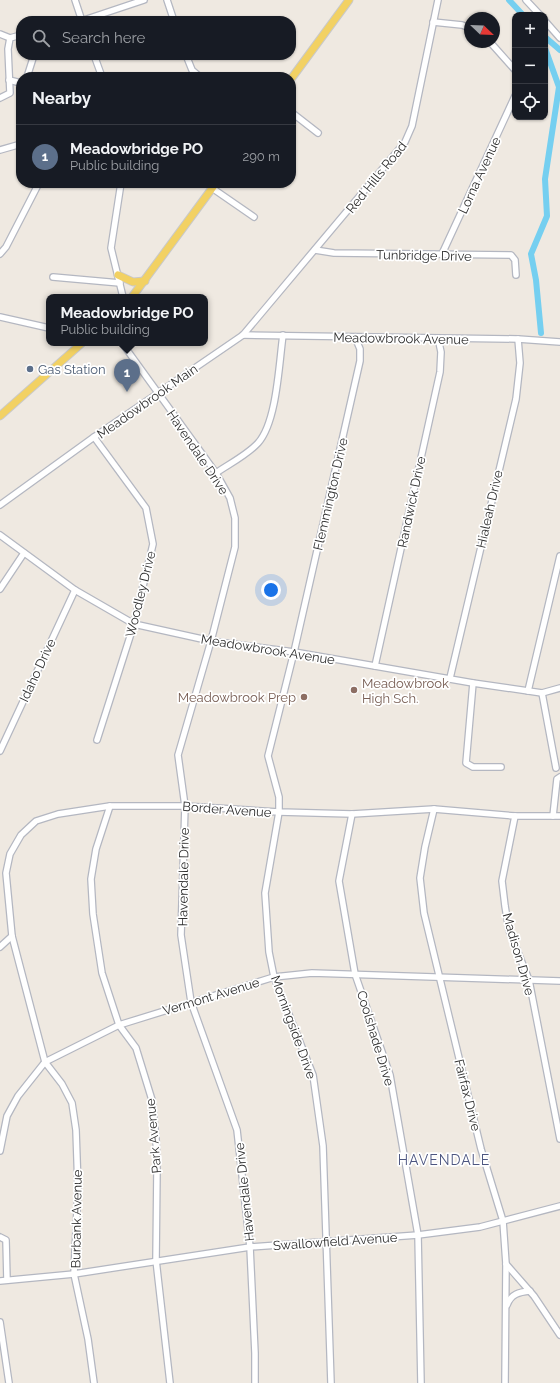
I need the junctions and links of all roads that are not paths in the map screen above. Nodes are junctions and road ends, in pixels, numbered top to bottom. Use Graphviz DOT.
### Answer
graph roads {
  1 [pos="75,0"];
  2 [pos="144,0"];
  3 [pos="167,0"];
  4 [pos="349,0"];
  5 [pos="438,0"];
  6 [pos="526,0"];
  7 [pos="537,12"];
  8 [pos="80,16"];
  9 [pos="96,16"];
  10 [pos="172,16"];
  11 [pos="433,22"];
  12 [pos="548,24"];
  13 [pos="464,26"];
  14 [pos="0,34"];
  15 [pos="16,36"];
  16 [pos="10,38"];
  17 [pos="560,38"];
  18 [pos="495,48"];
  19 [pos="32,60"];
  20 [pos="96,60"];
  21 [pos="188,60"];
  22 [pos="512,67"];
  23 [pos="28,72"];
  24 [pos="100,72"];
  25 [pos="194,72"];
  26 [pos="296,72"];
  27 [pos="9,80"];
  28 [pos="16,81"];
  29 [pos="0,98"];
  30 [pos="512,102"];
  31 [pos="296,116"];
  32 [pos="318,133"];
  33 [pos="16,145"];
  34 [pos="0,150"];
  35 [pos="36,188"];
  36 [pos="120,188"];
  37 [pos="212,188"];
  38 [pos="218,188"];
  39 [pos="254,217"];
  40 [pos="315,250"];
  41 [pos="0,254"];
  42 [pos="442,254"];
  43 [pos="516,274"];
  44 [pos="53,277"];
  45 [pos="119,279"];
  46 [pos="145,281"];
  47 [pos="283,286"];
  48 [pos="122,294"];
  49 [pos="135,294"];
  50 [pos="0,316"];
  51 [pos="46,327"];
  52 [pos="282,335"];
  53 [pos="243,336"];
  54 [pos="355,337"];
  55 [pos="438,338"];
  56 [pos="518,339"];
  57 [pos="560,342"];
  58 [pos="79,346"];
  59 [pos="124,346"];
  60 [pos="158,393"];
  61 [pos="0,416"];
  62 [pos="94,437"];
  63 [pos="216,473"];
  64 [pos="0,505"];
  65 [pos="0,535"];
  66 [pos="24,553"];
  67 [pos="560,556"];
  68 [pos="0,589"];
  69 [pos="74,590"];
  70 [pos="134,624"];
  71 [pos="211,641"];
  72 [pos="294,652"];
  73 [pos="375,666"];
  74 [pos="450,678"];
  75 [pos="472,683"];
  76 [pos="560,688"];
  77 [pos="528,691"];
  78 [pos="542,693"];
  79 [pos="97,740"];
  80 [pos="0,751"];
  81 [pos="501,767"];
  82 [pos="556,768"];
  83 [pos="560,777"];
  84 [pos="110,806"];
  85 [pos="185,806"];
  86 [pos="434,809"];
  87 [pos="279,812"];
  88 [pos="352,814"];
  89 [pos="515,816"];
  90 [pos="554,816"];
  91 [pos="560,816"];
  92 [pos="12,936"];
  93 [pos="0,947"];
  94 [pos="355,974"];
  95 [pos="274,977"];
  96 [pos="440,977"];
  97 [pos="528,980"];
  98 [pos="560,981"];
  99 [pos="191,1002"];
  100 [pos="119,1025"];
  101 [pos="45,1062"];
  102 [pos="560,1139"];
  103 [pos="0,1151"];
  104 [pos="560,1206"];
  105 [pos="503,1221"];
  106 [pos="418,1235"];
  107 [pos="0,1237"];
  108 [pos="327,1241"];
  109 [pos="250,1247"];
  110 [pos="156,1260"];
  111 [pos="506,1264"];
  112 [pos="74,1274"];
  113 [pos="7,1280"];
  114 [pos="0,1281"];
  115 [pos="530,1290"];
  116 [pos="506,1307"];
  117 [pos="0,1322"];
  118 [pos="560,1335"];
  119 [pos="9,1383"];
  120 [pos="94,1383"];
  121 [pos="170,1383"];
  122 [pos="255,1383"];
  123 [pos="332,1383"];
  124 [pos="421,1383"];
  125 [pos="505,1383"];
  1 -- 8 [label="street"];
  2 -- 9 [label="street"];
  3 -- 10 [label="street"];
  4 -- 26 [label="main road"];
  5 -- 11 [label="street, Red Hills Road"];
  6 -- 7 [label="street"];
  11 -- 13 [label="street"];
  11 -- 40 [label="street, Red Hills Road"];
  12 -- 17 [label="street"];
  14 -- 16 [label="street"];
  15 -- 16 [label="street"];
  16 -- 27 [label="street"];
  18 -- 22 [label="street"];
  19 -- 23 [label="street"];
  20 -- 24 [label="street"];
  21 -- 25 [label="street"];
  27 -- 28 [label="street"];
  27 -- 29 [label="street"];
  30 -- 42 [label="street, Lorna Avenue"];
  31 -- 32 [label="street"];
  33 -- 34 [label="street"];
  35 -- 41 [label="street"];
  36 -- 45 [label="street"];
  37 -- 46 [label="main road"];
  38 -- 39 [label="street"];
  40 -- 42 [label="street, Tunbridge Drive"];
  40 -- 47 [label="street, Red Hills Road"];
  42 -- 43 [label="street, Tunbridge Drive"];
  44 -- 45 [label="street"];
  45 -- 46 [label="main road"];
  45 -- 48 [label="street"];
  46 -- 49 [label="main road"];
  47 -- 53 [label="street, Meadowbrook Main"];
  50 -- 51 [label="street"];
  52 -- 53 [label="street, Meadowbrook Avenue"];
  52 -- 54 [label="street, Meadowbrook Avenue"];
  52 -- 63 [label="street"];
  53 -- 60 [label="street, Meadowbrook Main"];
  54 -- 55 [label="street, Meadowbrook Avenue"];
  54 -- 72 [label="street, Flemmington Drive"];
  55 -- 56 [label="street, Meadowbrook Avenue"];
  55 -- 73 [label="street, Randwick Drive"];
  56 -- 57 [label="street, Meadowbrook Avenue"];
  56 -- 74 [label="street, Hialeah Drive"];
  58 -- 61 [label="main road"];
  59 -- 60 [label="street, Havendale Drive"];
  60 -- 62 [label="street, Meadowbrook Main"];
  60 -- 63 [label="street, Havendale Drive"];
  62 -- 64 [label="street, Meadowbrook Main"];
  62 -- 70 [label="street, Woodley Drive"];
  63 -- 71 [label="street, Havendale Drive"];
  65 -- 66 [label="street, Meadowbrook Avenue"];
  66 -- 68 [label="street"];
  66 -- 69 [label="street, Meadowbrook Avenue"];
  67 -- 77 [label="street"];
  69 -- 70 [label="street, Meadowbrook Avenue"];
  69 -- 80 [label="street, Idaho Drive"];
  70 -- 71 [label="street, Meadowbrook Avenue"];
  70 -- 79 [label="street, Woodley Drive"];
  71 -- 72 [label="street, Meadowbrook Avenue"];
  71 -- 85 [label="street, Havendale Drive"];
  72 -- 73 [label="street, Meadowbrook Avenue"];
  72 -- 87 [label="street, Morningside Drive"];
  73 -- 74 [label="street, Meadowbrook Avenue"];
  74 -- 75 [label="street, Meadowbrook Avenue"];
  75 -- 77 [label="street, Meadowbrook Avenue"];
  75 -- 81 [label="street"];
  76 -- 78 [label="street, Meadowbrook Avenue"];
  77 -- 78 [label="street, Meadowbrook Avenue"];
  78 -- 82 [label="street"];
  83 -- 90 [label="street"];
  84 -- 85 [label="street, Border Avenue"];
  84 -- 92 [label="street, Border Avenue"];
  84 -- 100 [label="street, Park Avenue"];
  85 -- 87 [label="street, Border Avenue"];
  85 -- 99 [label="street, Havendale Drive"];
  86 -- 88 [label="street, Border Avenue"];
  86 -- 89 [label="street, Border Avenue"];
  86 -- 96 [label="street, Fairfax Drive"];
  87 -- 88 [label="street, Border Avenue"];
  87 -- 95 [label="street, Morningside Drive"];
  88 -- 94 [label="street, Coolshade Drive"];
  89 -- 90 [label="street, Border Avenue"];
  89 -- 97 [label="street, Madison Drive"];
  90 -- 91 [label="street, Border Avenue"];
  92 -- 93 [label="street"];
  92 -- 101 [label="street, Border Avenue"];
  94 -- 95 [label="street, Vermont Avenue"];
  94 -- 96 [label="street, Vermont Avenue"];
  94 -- 106 [label="street, Coolshade Drive"];
  95 -- 99 [label="street, Vermont Avenue"];
  95 -- 108 [label="street, Morningside Drive"];
  96 -- 97 [label="street, Vermont Avenue"];
  96 -- 105 [label="street, Fairfax Drive"];
  97 -- 98 [label="street, Vermont Avenue"];
  97 -- 102 [label="street, Madison Drive"];
  99 -- 100 [label="street, Vermont Avenue"];
  99 -- 109 [label="street, Havendale Drive"];
  100 -- 101 [label="street, Vermont Avenue"];
  100 -- 110 [label="street, Park Avenue"];
  101 -- 103 [label="street, Vermont Avenue"];
  101 -- 112 [label="street, Burbank Avenue"];
  104 -- 105 [label="street"];
  105 -- 106 [label="street, Swallowfield Avenue"];
  105 -- 111 [label="street, Fairfax Drive"];
  106 -- 108 [label="street, Swallowfield Avenue"];
  106 -- 124 [label="street, Coolshade Drive"];
  107 -- 113 [label="street"];
  108 -- 109 [label="street, Swallowfield Avenue"];
  108 -- 123 [label="street, Morningside Drive"];
  109 -- 110 [label="street, Swallowfield Avenue"];
  109 -- 122 [label="street, Havendale Drive"];
  110 -- 112 [label="street, Swallowfield Avenue"];
  110 -- 121 [label="street, Park Avenue"];
  111 -- 115 [label="street"];
  111 -- 116 [label="street, Fairfax Drive"];
  112 -- 113 [label="street, Swallowfield Avenue"];
  112 -- 120 [label="street, Burbank Avenue"];
  113 -- 114 [label="street, Swallowfield Avenue"];
  115 -- 116 [label="street"];
  115 -- 118 [label="street"];
  116 -- 125 [label="street, Fairfax Drive"];
  117 -- 119 [label="street"];
}
